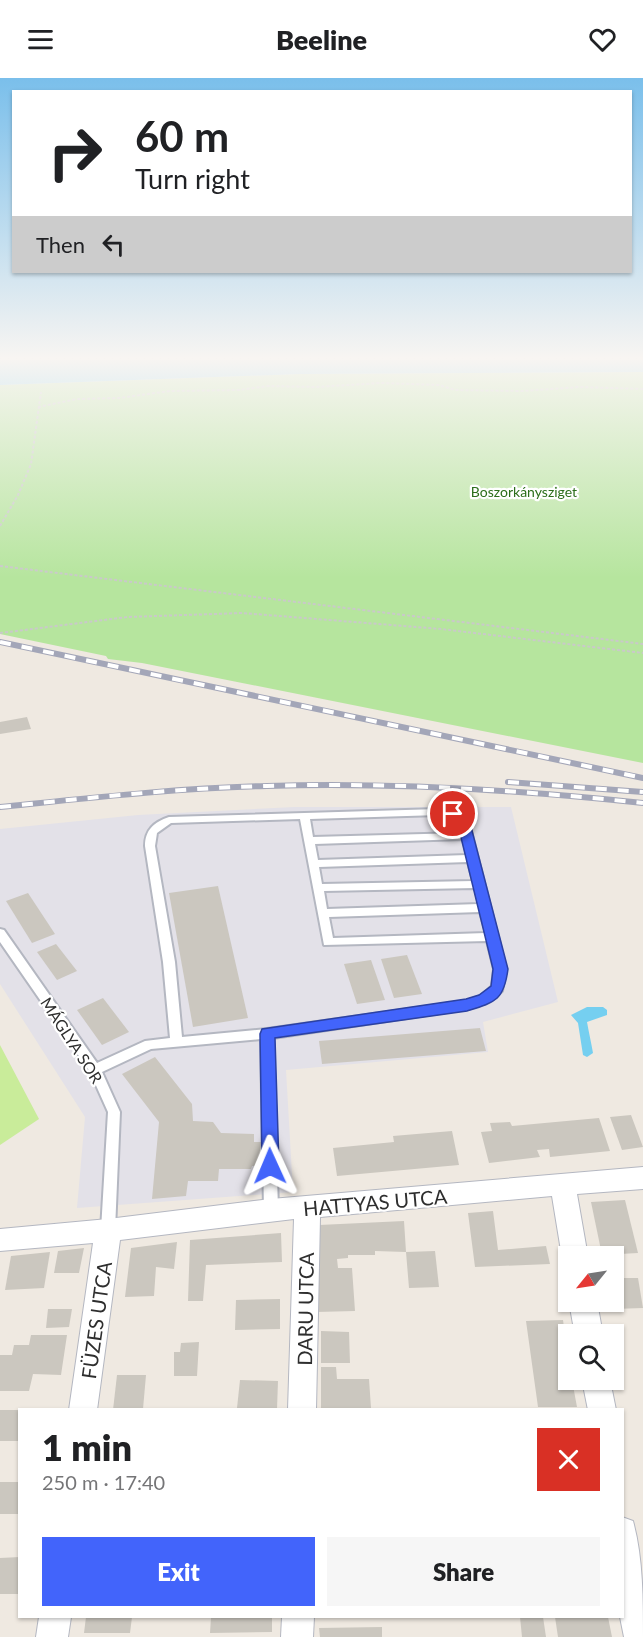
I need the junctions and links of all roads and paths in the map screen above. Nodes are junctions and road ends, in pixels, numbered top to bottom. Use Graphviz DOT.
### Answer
graph roads {
  1 [pos="35,433"];
  2 [pos="0,526"];
  3 [pos="0,566"];
  4 [pos="0,633"];
  5 [pos="643,644"];
  6 [pos="643,653"];
  7 [pos="304,816"];
  8 [pos="467,836"];
  9 [pos="308,841"];
  10 [pos="472,858"];
  11 [pos="313,864"];
  12 [pos="479,884"];
  13 [pos="317,888"];
  14 [pos="485,908"];
  15 [pos="322,913"];
  16 [pos="0,933"];
  17 [pos="492,937"];
  18 [pos="267,1034"];
  19 [pos="176,1042"];
  20 [pos="95,1070"];
  21 [pos="643,1178"];
  22 [pos="563,1186"];
  23 [pos="307,1208"];
  24 [pos="271,1210"];
  25 [pos="108,1230"];
  26 [pos="0,1240"];
  27 [pos="573,1246"];
  28 [pos="598,1390"];
  29 [pos="83,1408"];
  30 [pos="302,1408"];
  31 [pos="602,1408"];
  32 [pos="624,1544"];
  33 [pos="55,1618"];
  34 [pos="298,1618"];
  35 [pos="52,1637"];
  36 [pos="297,1637"];
  37 [pos="640,1637"];
  1 -- 2 [label="path"];
  3 -- 5 [label="path"];
  4 -- 6 [label="path"];
  7 -- 8 [label="lane"];
  7 -- 9 [label="lane"];
  7 -- 19 [label="lane"];
  8 -- 9 [label="lane"];
  8 -- 10 [label="lane"];
  9 -- 11 [label="lane"];
  10 -- 11 [label="lane"];
  10 -- 12 [label="lane"];
  11 -- 13 [label="lane"];
  12 -- 13 [label="lane"];
  12 -- 14 [label="lane"];
  13 -- 15 [label="lane"];
  14 -- 15 [label="lane"];
  14 -- 17 [label="lane"];
  15 -- 17 [label="lane"];
  16 -- 20 [label="lane, MÁGLYA SOR"];
  17 -- 18 [label="lane"];
  18 -- 19 [label="lane"];
  18 -- 24 [label="lane"];
  19 -- 20 [label="lane"];
  20 -- 25 [label="lane, MÁGLYA SOR"];
  21 -- 22 [label="street, HATTYAS UTCA"];
  22 -- 23 [label="street, HATTYAS UTCA"];
  22 -- 27 [label="street"];
  23 -- 24 [label="street, HATTYAS UTCA"];
  23 -- 30 [label="street, DARU UTCA"];
  24 -- 25 [label="street, HATTYAS UTCA"];
  25 -- 26 [label="street, HATTYAS UTCA"];
  25 -- 29 [label="street, FÜZES UTCA"];
  28 -- 31 [label="street"];
  32 -- 37 [label="street"];
  33 -- 35 [label="street"];
  34 -- 36 [label="street"];
}
